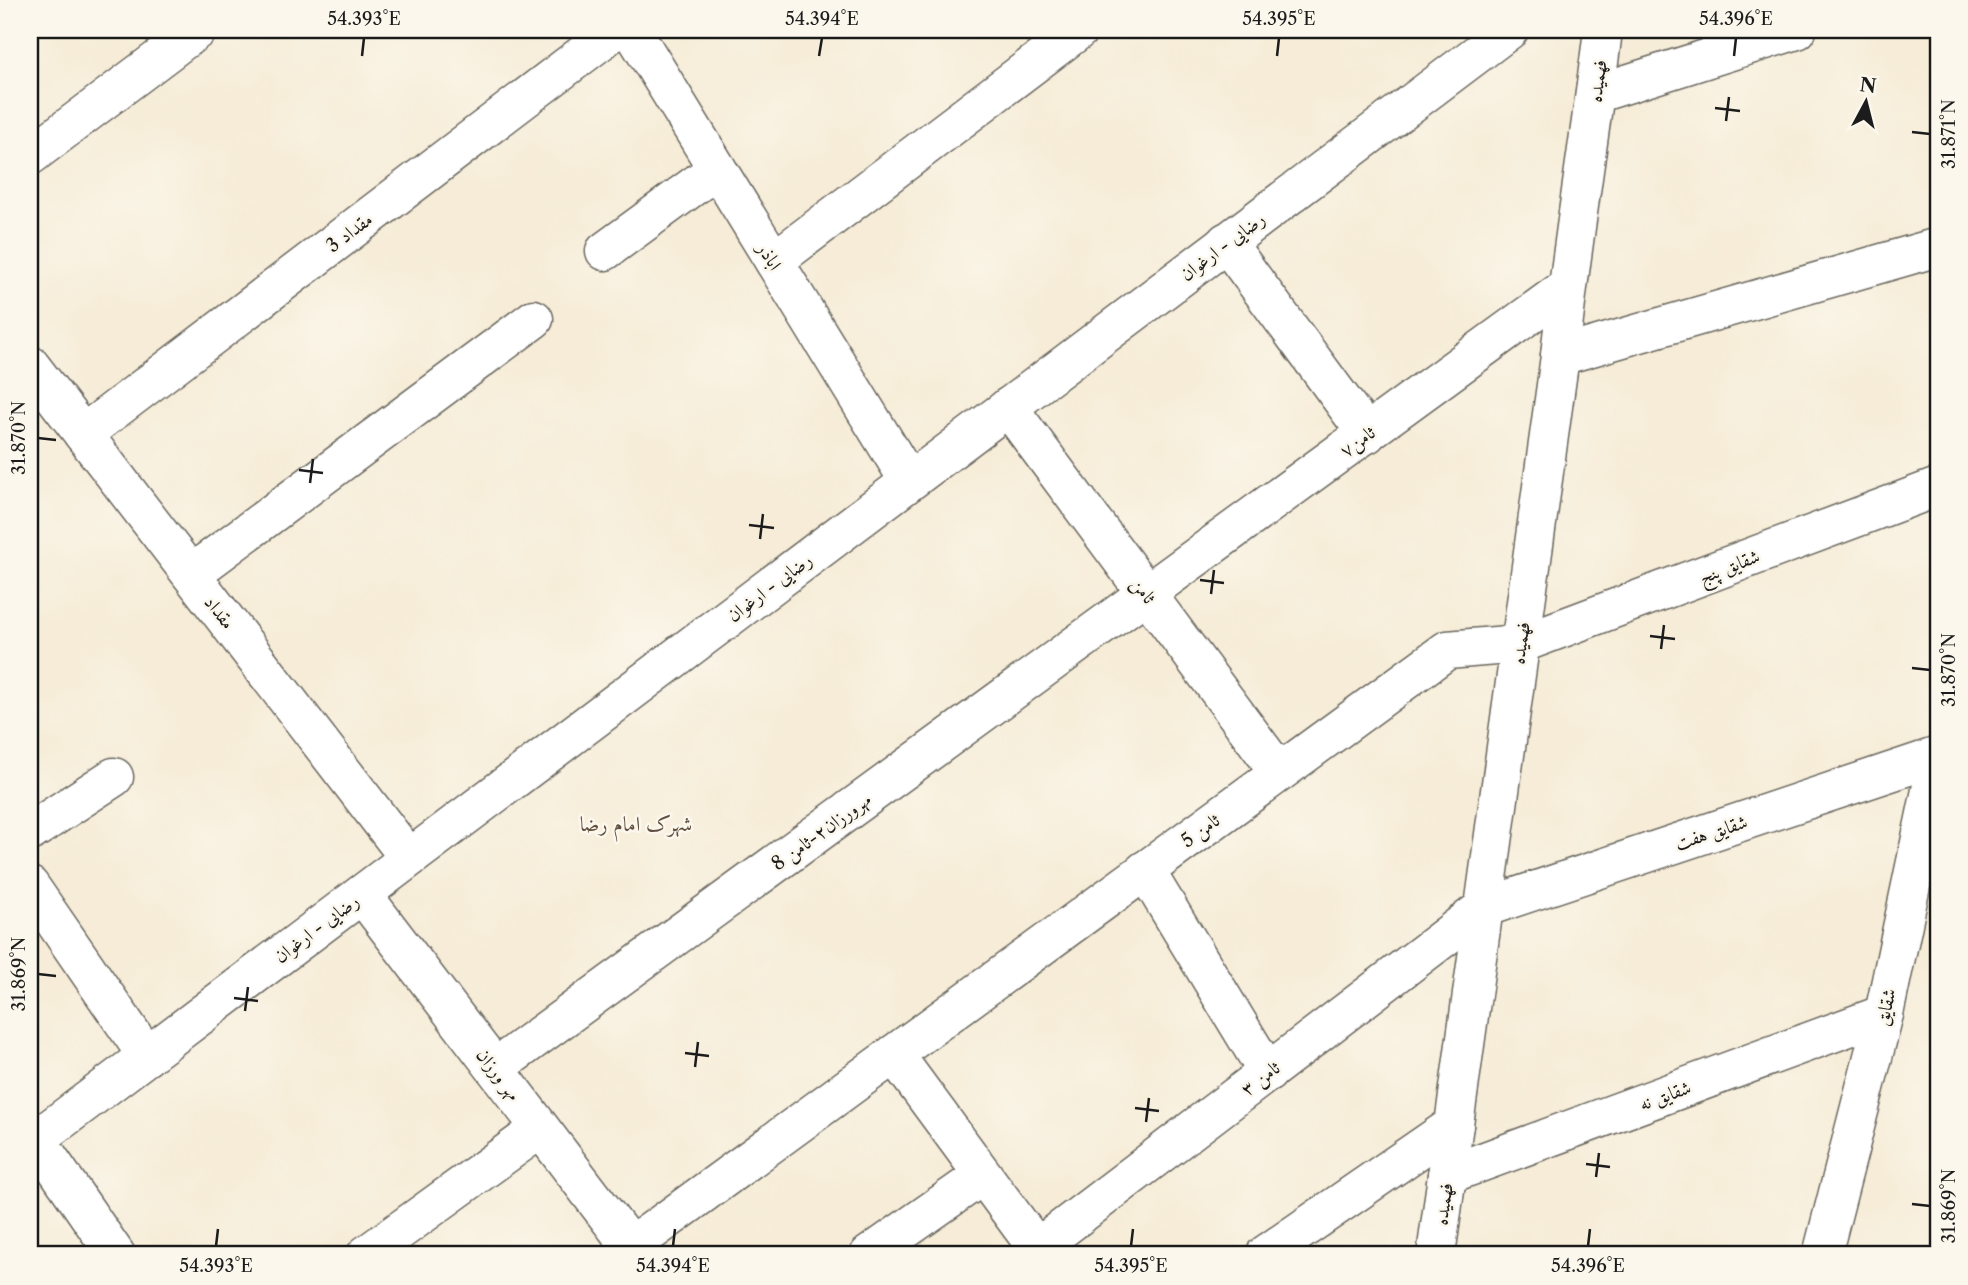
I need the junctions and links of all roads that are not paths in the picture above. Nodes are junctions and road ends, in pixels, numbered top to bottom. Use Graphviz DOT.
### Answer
graph roads {
  1 [pos="197,30"];
  2 [pos="615,30"];
  3 [pos="632,30"];
  4 [pos="1079,30"];
  5 [pos="1509,30"];
  6 [pos="1603,30"];
  7 [pos="1797,30"];
  8 [pos="1595,94"];
  9 [pos="30,156"];
  10 [pos="717,169"];
  11 [pos="1226,242"];
  12 [pos="1938,247"];
  13 [pos="605,251"];
  14 [pos="774,261"];
  15 [pos="1567,287"];
  16 [pos="534,319"];
  17 [pos="1560,356"];
  18 [pos="30,365"];
  19 [pos="1008,407"];
  20 [pos="83,434"];
  21 [pos="1367,434"];
  22 [pos="909,481"];
  23 [pos="1938,487"];
  24 [pos="191,575"];
  25 [pos="1147,594"];
  26 [pos="1520,644"];
  27 [pos="1938,757"];
  28 [pos="1279,772"];
  29 [pos="114,777"];
  30 [pos="30,832"];
  31 [pos="409,858"];
  32 [pos="1145,870"];
  33 [pos="30,886"];
  34 [pos="362,894"];
  35 [pos="1483,908"];
  36 [pos="1884,1014"];
  37 [pos="894,1054"];
  38 [pos="147,1056"];
  39 [pos="495,1068"];
  40 [pos="1268,1073"];
  41 [pos="1454,1125"];
  42 [pos="540,1129"];
  43 [pos="33,1142"];
  44 [pos="983,1175"];
  45 [pos="1447,1175"];
  46 [pos="633,1251"];
  47 [pos="1040,1252"];
  48 [pos="116,1255"];
  49 [pos="366,1255"];
  50 [pos="869,1255"];
  51 [pos="1265,1255"];
  52 [pos="1436,1255"];
  53 [pos="1822,1255"];
  1 -- 9 [label="street"];
  2 -- 20 [label="street, مقداد 3"];
  3 -- 10 [label="street, اباذر"];
  4 -- 14 [label="street"];
  5 -- 11 [label="street, رضایی - ارغوان"];
  6 -- 8 [label="street, فهمیده"];
  7 -- 8 [label="street"];
  8 -- 15 [label="street, فهمیده"];
  10 -- 13 [label="street"];
  10 -- 14 [label="street, اباذر"];
  11 -- 19 [label="street, رضایی - ارغوان"];
  11 -- 21 [label="street"];
  12 -- 17 [label="street"];
  14 -- 22 [label="street, اباذر"];
  15 -- 17 [label="street, فهمیده"];
  15 -- 21 [label="street, ثامن۷"];
  16 -- 24 [label="street"];
  17 -- 26 [label="street, فهمیده"];
  18 -- 20 [label="street, مقداد"];
  19 -- 22 [label="street, رضایی - ارغوان"];
  19 -- 25 [label="street, ثامن"];
  20 -- 24 [label="street, مقداد"];
  21 -- 25 [label="street, ثامن۷"];
  22 -- 31 [label="street, رضایی - ارغوان"];
  23 -- 26 [label="street, شقایق پنج"];
  24 -- 31 [label="street, مقداد"];
  25 -- 28 [label="street, ثامن"];
  25 -- 39 [label="street, مهرورزان۲-ثامن 8"];
  26 -- 28 [label="street, ثامن 5"];
  26 -- 35 [label="street, فهمیده"];
  27 -- 35 [label="street, شقایق هفت"];
  27 -- 36 [label="street, شقایق"];
  28 -- 32 [label="street, ثامن 5"];
  29 -- 30 [label="street"];
  31 -- 34 [label="street, رضایی - ارغوان"];
  32 -- 37 [label="street, ثامن 5"];
  32 -- 40 [label="street"];
  33 -- 38 [label="street"];
  34 -- 38 [label="street, رضایی - ارغوان"];
  34 -- 39 [label="street, مهر ورزان"];
  35 -- 40 [label="street, ثامن ۳"];
  35 -- 41 [label="street, فهمیده"];
  36 -- 45 [label="street, شقایق نه"];
  36 -- 53 [label="street, شقایق"];
  37 -- 44 [label="street"];
  37 -- 46 [label="street, ثامن 5"];
  38 -- 43 [label="street, رضایی - ارغوان"];
  39 -- 42 [label="street, مهر ورزان"];
  40 -- 47 [label="street, ثامن ۳"];
  41 -- 45 [label="street, فهمیده"];
  41 -- 51 [label="street"];
  42 -- 46 [label="street, مهر ورزان"];
  42 -- 49 [label="street"];
  43 -- 48 [label="street"];
  44 -- 47 [label="street"];
  44 -- 50 [label="street"];
  45 -- 52 [label="street, فهمیده"];
}
